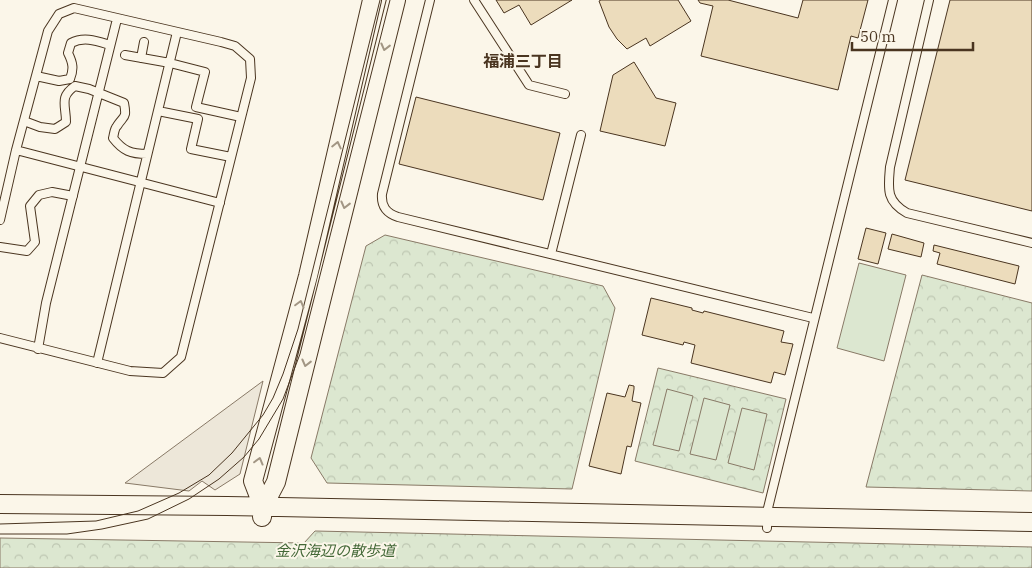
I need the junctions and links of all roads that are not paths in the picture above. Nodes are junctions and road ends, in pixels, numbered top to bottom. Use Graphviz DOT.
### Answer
graph roads {
  1 [pos="372,0"];
  2 [pos="396,0"];
  3 [pos="430,0"];
  4 [pos="474,0"];
  5 [pos="893,0"];
  6 [pos="929,0"];
  7 [pos="117,19"];
  8 [pos="177,32"];
  9 [pos="144,42"];
  10 [pos="110,45"];
  11 [pos="125,55"];
  12 [pos="140,58"];
  13 [pos="170,63"];
  14 [pos="36,76"];
  15 [pos="97,94"];
  16 [pos="565,94"];
  17 [pos="158,110"];
  18 [pos="241,117"];
  19 [pos="24,121"];
  20 [pos="581,135"];
  21 [pos="16,150"];
  22 [pos="147,154"];
  23 [pos="232,157"];
  24 [pos="79,166"];
  25 [pos="141,184"];
  26 [pos="73,196"];
  27 [pos="220,203"];
  28 [pos="0,220"];
  29 [pos="1032,243"];
  30 [pos="0,248"];
  31 [pos="551,254"];
  32 [pos="813,318"];
  33 [pos="0,338"];
  34 [pos="38,349"];
  35 [pos="97,363"];
  36 [pos="0,504"];
  37 [pos="262,512"];
  38 [pos="0,515"];
  39 [pos="1032,522"];
  40 [pos="767,523"];
  41 [pos="1032,533"];
  37 -- 1 [label="street, one-way"];
  2 -- 37 [label="street, one-way"];
  3 -- 31 [label="lane"];
  4 -- 16 [label="lane"];
  5 -- 32 [label="lane"];
  6 -- 29 [label="lane"];
  7 -- 8 [label="lane"];
  7 -- 10 [label="lane"];
  7 -- 14 [label="lane"];
  8 -- 13 [label="lane"];
  8 -- 18 [label="lane"];
  9 -- 12 [label="lane"];
  10 -- 14 [label="lane"];
  10 -- 15 [label="lane"];
  11 -- 12 [label="lane"];
  12 -- 13 [label="lane"];
  13 -- 17 [label="lane"];
  13 -- 18 [label="lane"];
  14 -- 19 [label="lane"];
  15 -- 19 [label="lane"];
  15 -- 22 [label="lane"];
  15 -- 24 [label="lane"];
  17 -- 22 [label="lane"];
  17 -- 23 [label="lane"];
  18 -- 23 [label="lane"];
  19 -- 21 [label="lane"];
  20 -- 31 [label="lane"];
  21 -- 24 [label="lane"];
  21 -- 28 [label="lane"];
  22 -- 25 [label="lane"];
  23 -- 27 [label="lane"];
  24 -- 25 [label="lane"];
  24 -- 26 [label="lane"];
  25 -- 27 [label="lane"];
  25 -- 35 [label="lane"];
  26 -- 30 [label="lane"];
  26 -- 34 [label="lane"];
  27 -- 35 [label="lane"];
  31 -- 32 [label="lane"];
  32 -- 40 [label="lane"];
  33 -- 34 [label="lane"];
  34 -- 35 [label="lane"];
  36 -- 37 [label="street"];
  37 -- 38 [label="street"];
  37 -- 40 [label="street"];
  39 -- 40 [label="street"];
  40 -- 41 [label="street"];
}
